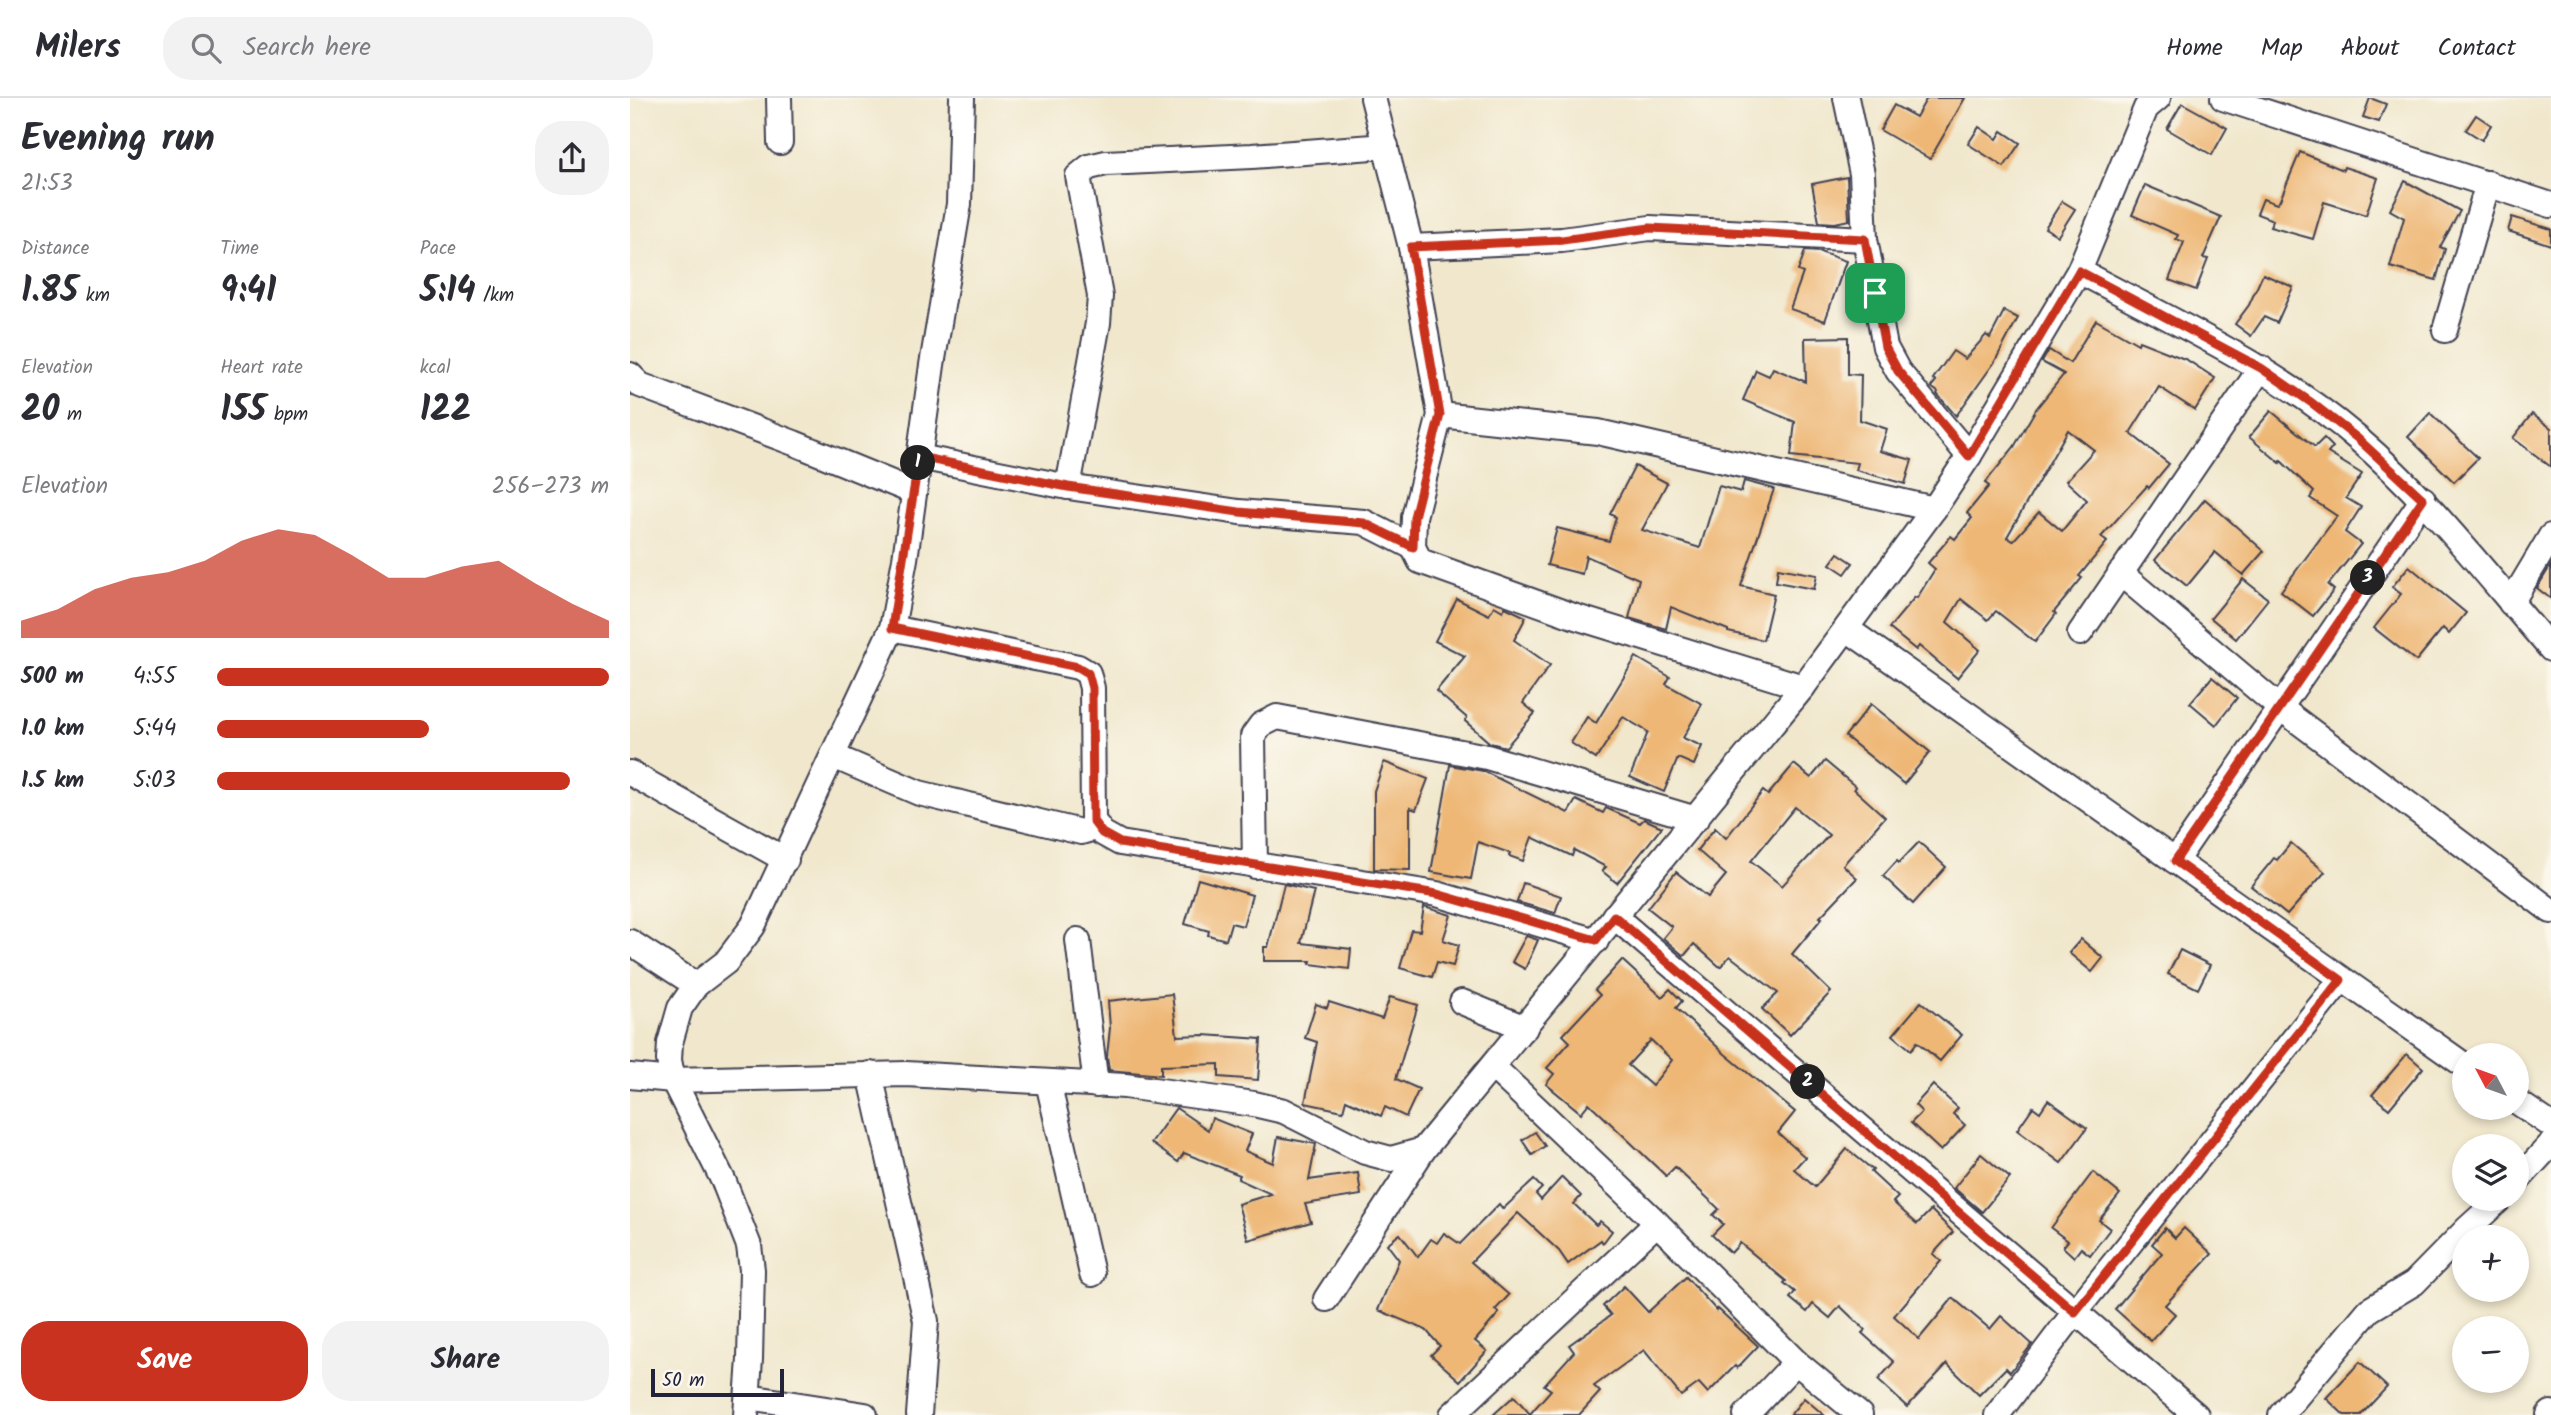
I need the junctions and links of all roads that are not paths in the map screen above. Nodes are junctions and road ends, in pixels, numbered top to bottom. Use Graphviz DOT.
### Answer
graph roads {
  1 [pos="779,98"];
  2 [pos="962,98"];
  3 [pos="1373,98"];
  4 [pos="1846,98"];
  5 [pos="2158,98"];
  6 [pos="2223,98"];
  7 [pos="780,142"];
  8 [pos="1386,145"];
  9 [pos="2488,183"];
  10 [pos="2551,205"];
  11 [pos="1865,239"];
  12 [pos="1411,247"];
  13 [pos="2079,271"];
  14 [pos="2445,330"];
  15 [pos="2261,368"];
  16 [pos="630,375"];
  17 [pos="1440,415"];
  18 [pos="1969,456"];
  19 [pos="919,457"];
  20 [pos="1068,487"];
  21 [pos="914,492"];
  22 [pos="2423,499"];
  23 [pos="1934,509"];
  24 [pos="2551,536"];
  25 [pos="1413,547"];
  26 [pos="2120,573"];
  27 [pos="2511,603"];
  28 [pos="892,628"];
  29 [pos="1847,629"];
  30 [pos="2080,632"];
  31 [pos="2551,649"];
  32 [pos="1803,687"];
  33 [pos="2279,707"];
  34 [pos="833,756"];
  35 [pos="630,773"];
  36 [pos="1696,819"];
  37 [pos="1098,827"];
  38 [pos="786,860"];
  39 [pos="2175,861"];
  40 [pos="1255,866"];
  41 [pos="2551,911"];
  42 [pos="1614,916"];
  43 [pos="1078,940"];
  44 [pos="1596,940"];
  45 [pos="630,942"];
  46 [pos="2341,980"];
  47 [pos="696,985"];
  48 [pos="1462,1002"];
  49 [pos="1525,1028"];
  50 [pos="2452,1057"];
  51 [pos="1493,1067"];
  52 [pos="870,1074"];
  53 [pos="631,1075"];
  54 [pos="673,1080"];
  55 [pos="1048,1082"];
  56 [pos="1097,1085"];
  57 [pos="2529,1110"];
  58 [pos="2551,1125"];
  59 [pos="2551,1144"];
  60 [pos="1423,1150"];
  61 [pos="2529,1168"];
  62 [pos="2487,1211"];
  63 [pos="1657,1223"];
  64 [pos="1092,1274"];
  65 [pos="1326,1299"];
  66 [pos="2075,1312"];
  67 [pos="1796,1362"];
  68 [pos="747,1406"];
  69 [pos="865,1415"];
  70 [pos="919,1415"];
  71 [pos="1452,1415"];
  72 [pos="1746,1415"];
  73 [pos="1860,1415"];
  74 [pos="1997,1415"];
  75 [pos="2196,1415"];
  76 [pos="2281,1415"];
  1 -- 7 [label="street"];
  2 -- 19 [label="street"];
  3 -- 8 [label="street"];
  4 -- 11 [label="street"];
  5 -- 13 [label="street"];
  6 -- 9 [label="street"];
  8 -- 12 [label="street"];
  8 -- 20 [label="street"];
  9 -- 10 [label="street"];
  9 -- 14 [label="street"];
  11 -- 12 [label="street"];
  11 -- 18 [label="street"];
  12 -- 17 [label="street"];
  13 -- 15 [label="street"];
  13 -- 18 [label="street"];
  15 -- 22 [label="street"];
  15 -- 26 [label="street"];
  16 -- 21 [label="street"];
  17 -- 23 [label="street"];
  17 -- 25 [label="street"];
  18 -- 23 [label="street"];
  19 -- 20 [label="street"];
  19 -- 21 [label="street"];
  20 -- 25 [label="street"];
  21 -- 28 [label="street"];
  22 -- 27 [label="street"];
  22 -- 33 [label="street"];
  23 -- 29 [label="street"];
  24 -- 27 [label="street"];
  25 -- 32 [label="street"];
  26 -- 30 [label="street"];
  26 -- 33 [label="street"];
  27 -- 31 [label="street"];
  28 -- 34 [label="street"];
  28 -- 37 [label="street"];
  29 -- 32 [label="street"];
  29 -- 39 [label="street"];
  32 -- 36 [label="street"];
  33 -- 39 [label="street"];
  33 -- 41 [label="street"];
  34 -- 37 [label="street"];
  34 -- 38 [label="street"];
  35 -- 38 [label="street"];
  36 -- 40 [label="street"];
  36 -- 42 [label="street"];
  37 -- 40 [label="street"];
  38 -- 47 [label="street"];
  39 -- 46 [label="street"];
  40 -- 44 [label="street"];
  42 -- 44 [label="street"];
  42 -- 66 [label="street"];
  43 -- 56 [label="street"];
  44 -- 49 [label="street"];
  45 -- 47 [label="street"];
  46 -- 50 [label="street"];
  46 -- 66 [label="street"];
  47 -- 54 [label="street"];
  48 -- 49 [label="street"];
  49 -- 51 [label="street"];
  51 -- 60 [label="street"];
  51 -- 63 [label="street"];
  52 -- 54 [label="street"];
  52 -- 55 [label="street"];
  52 -- 70 [label="street"];
  53 -- 54 [label="street"];
  54 -- 68 [label="street"];
  55 -- 56 [label="street"];
  55 -- 64 [label="street"];
  56 -- 60 [label="street"];
  57 -- 58 [label="street"];
  59 -- 61 [label="street"];
  60 -- 65 [label="street"];
  62 -- 76 [label="street"];
  63 -- 67 [label="street"];
  63 -- 71 [label="street"];
  66 -- 74 [label="street"];
  66 -- 75 [label="street"];
  67 -- 72 [label="street"];
  67 -- 73 [label="street"];
  68 -- 69 [label="street"];
}
